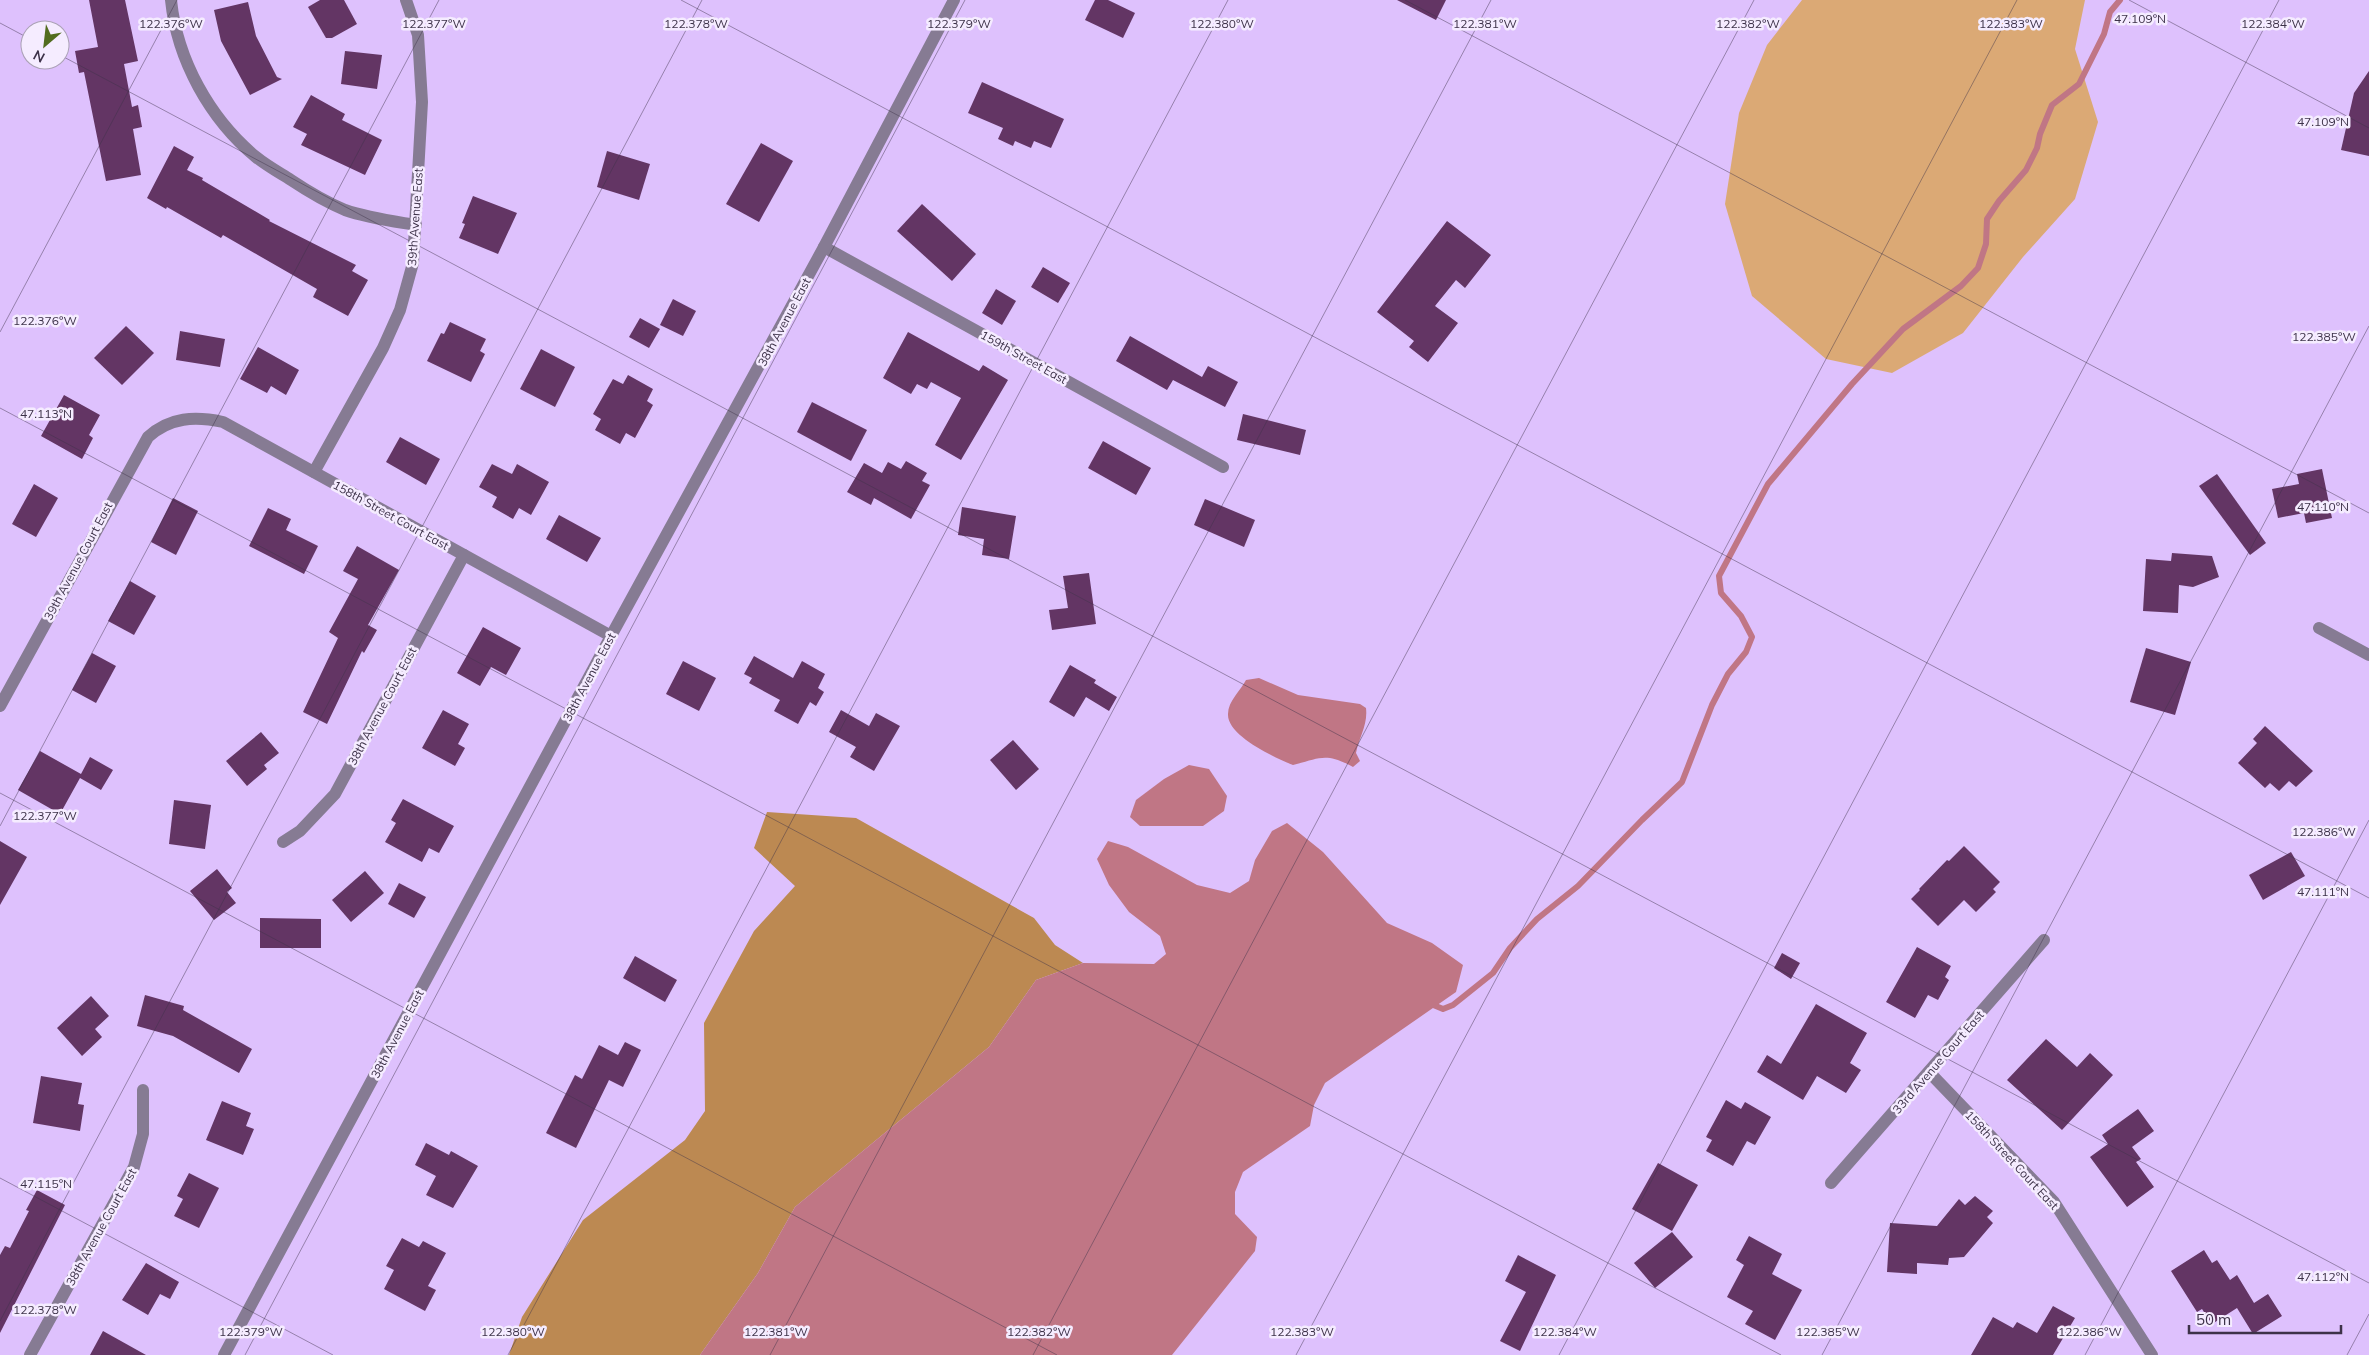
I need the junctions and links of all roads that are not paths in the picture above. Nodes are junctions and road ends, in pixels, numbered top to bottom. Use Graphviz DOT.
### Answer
graph roads {
  1 [pos="171,0"];
  2 [pos="406,0"];
  3 [pos="954,0"];
  4 [pos="416,225"];
  5 [pos="824,247"];
  6 [pos="165,424"];
  7 [pos="1224,467"];
  8 [pos="314,472"];
  9 [pos="464,556"];
  10 [pos="2320,628"];
  11 [pos="611,636"];
  12 [pos="2369,655"];
  13 [pos="0,706"];
  14 [pos="283,842"];
  15 [pos="2044,940"];
  16 [pos="1929,1072"];
  17 [pos="143,1090"];
  18 [pos="1831,1182"];
  19 [pos="30,1355"];
  20 [pos="224,1355"];
  21 [pos="2152,1355"];
  1 -- 4 [label="street"];
  2 -- 4 [label="street, 39th Avenue East"];
  3 -- 5 [label="street, 38th Avenue East"];
  4 -- 8 [label="street, 39th Avenue East"];
  5 -- 7 [label="street, 159th Street East"];
  5 -- 11 [label="street, 38th Avenue East"];
  6 -- 8 [label="street, 158th Street Court East"];
  6 -- 13 [label="street, 39th Avenue Court East"];
  8 -- 9 [label="street, 158th Street Court East"];
  9 -- 11 [label="street, 158th Street Court East"];
  9 -- 14 [label="street, 38th Avenue Court East"];
  10 -- 12 [label="street"];
  11 -- 20 [label="street, 38th Avenue East"];
  15 -- 16 [label="street, 33rd Avenue Court East"];
  16 -- 18 [label="street, 33rd Avenue Court East"];
  16 -- 21 [label="street, 158th Street Court East"];
  17 -- 19 [label="street, 38th Avenue Court East"];
}
